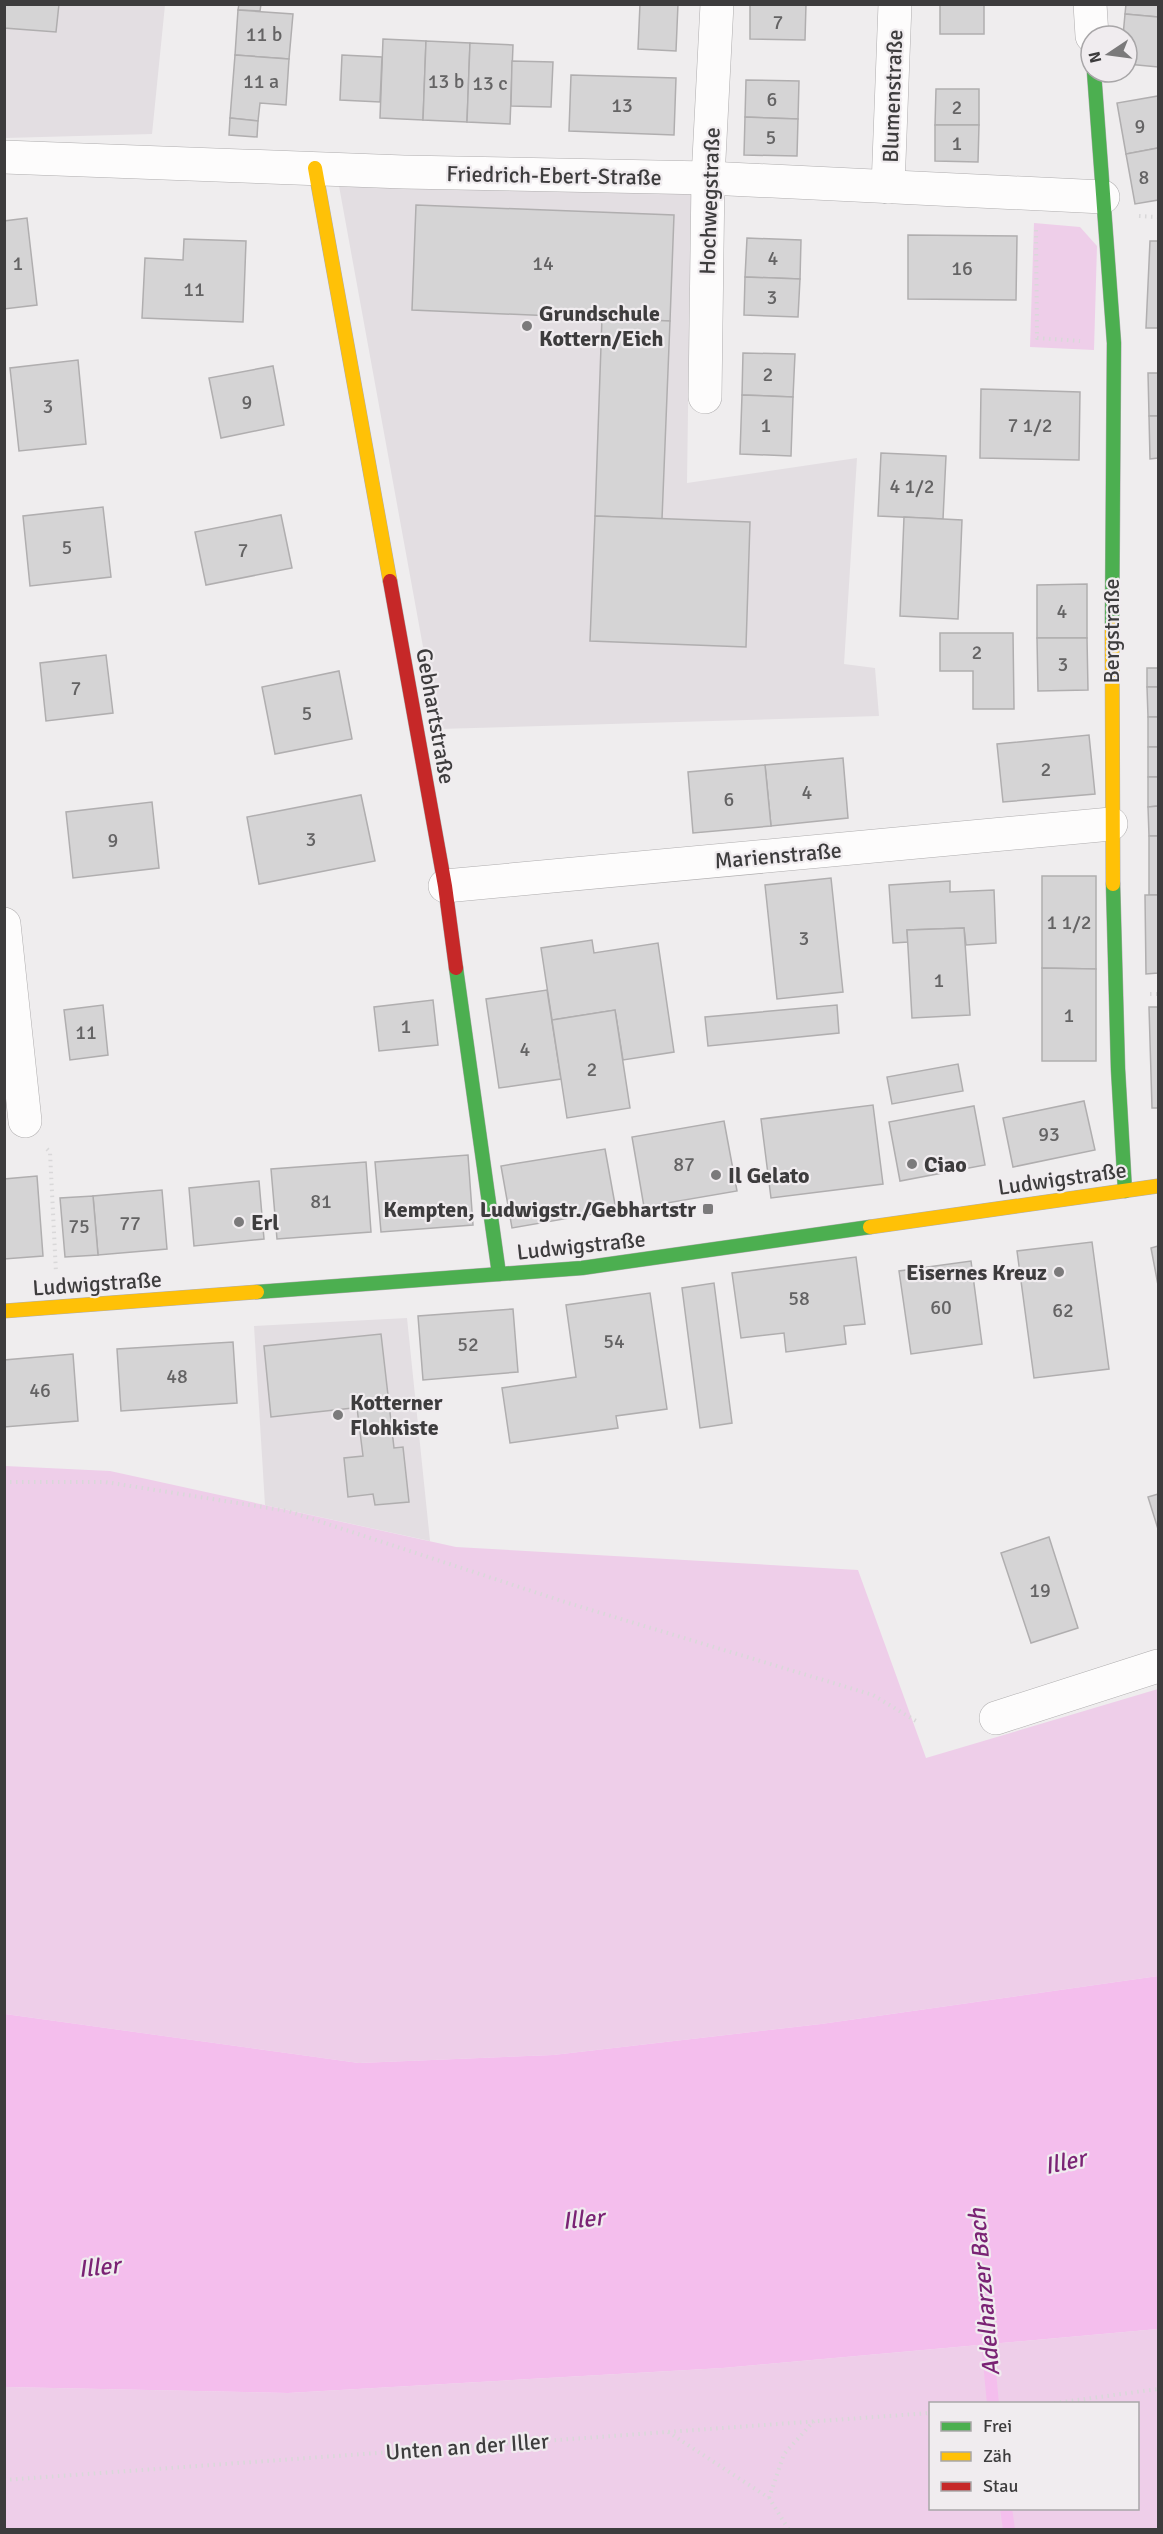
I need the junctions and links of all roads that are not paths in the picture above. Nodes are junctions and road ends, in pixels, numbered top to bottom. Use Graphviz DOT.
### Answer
graph roads {
  1 [pos="717,4"];
  2 [pos="895,4"];
  3 [pos="1090,4"];
  4 [pos="1091,24"];
  5 [pos="1095,84"];
  6 [pos="4,157"];
  7 [pos="315,168"];
  8 [pos="708,178"];
  9 [pos="888,187"];
  10 [pos="1103,197"];
  11 [pos="705,397"];
  12 [pos="1110,824"];
  13 [pos="446,886"];
  14 [pos="4,924"];
  15 [pos="25,1121"];
  16 [pos="1158,1186"];
  17 [pos="1125,1191"];
  18 [pos="499,1274"];
  19 [pos="4,1311"];
  20 [pos="1158,1666"];
  21 [pos="996,1718"];
  1 -- 8 [label="street, Hochwegstraße"];
  2 -- 9 [label="street, Blumenstraße"];
  3 -- 4 [label="street"];
  5 -- 10 [label="street, Bergstraße"];
  6 -- 7 [label="street, Friedrich-Ebert-Straße"];
  7 -- 8 [label="street, Friedrich-Ebert-Straße"];
  7 -- 13 [label="street, Gebhartstraße"];
  8 -- 9 [label="street, Friedrich-Ebert-Straße"];
  8 -- 11 [label="street, Hochwegstraße"];
  9 -- 10 [label="street, Friedrich-Ebert-Straße"];
  10 -- 12 [label="street, Bergstraße"];
  12 -- 13 [label="street, Marienstraße"];
  12 -- 17 [label="street, Bergstraße"];
  13 -- 18 [label="street, Gebhartstraße"];
  14 -- 15 [label="street"];
  16 -- 17 [label="street, Ludwigstraße"];
  17 -- 18 [label="street, Ludwigstraße"];
  18 -- 19 [label="street, Ludwigstraße"];
  20 -- 21 [label="street"];
}
